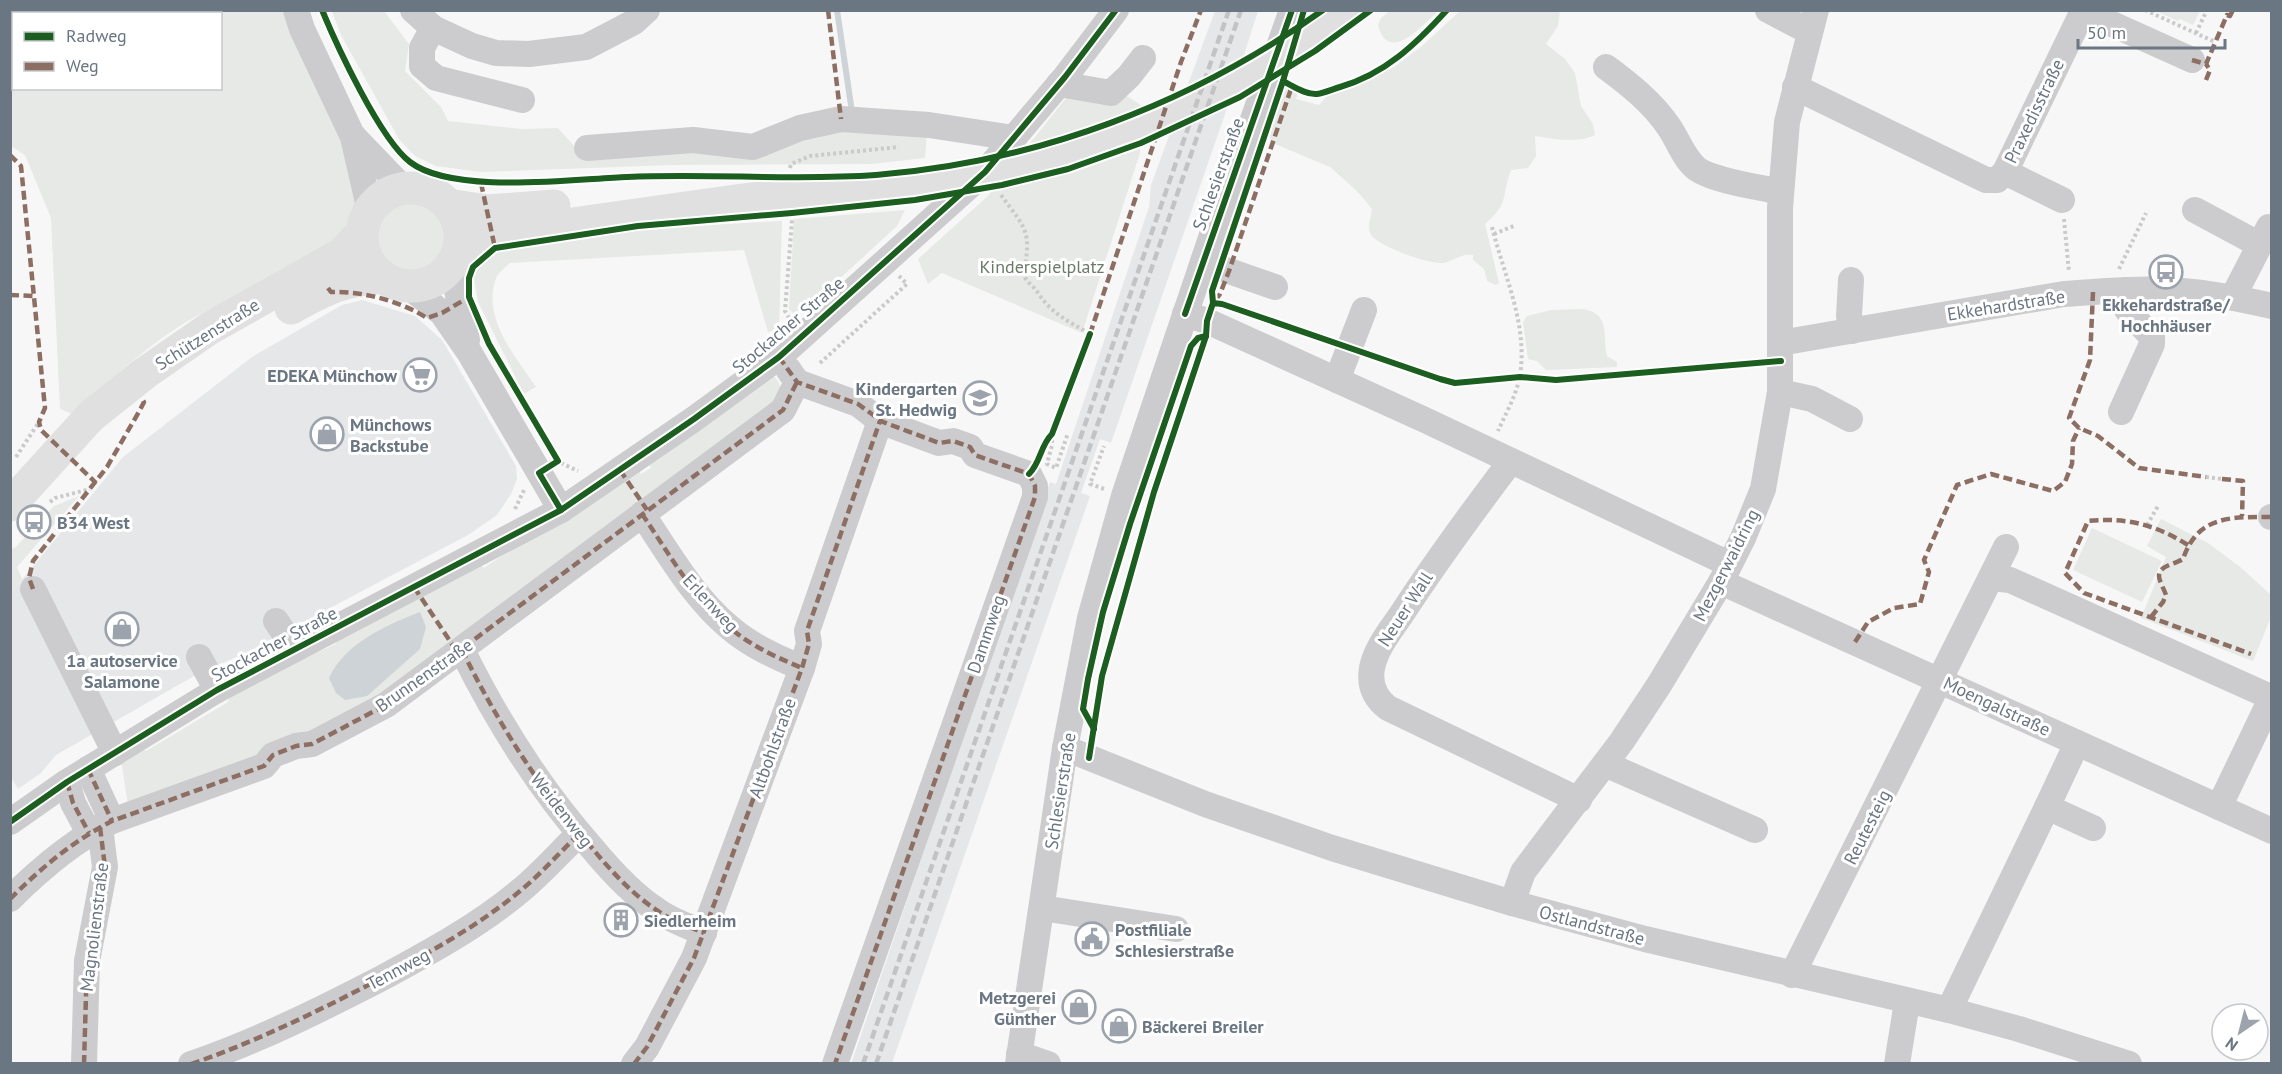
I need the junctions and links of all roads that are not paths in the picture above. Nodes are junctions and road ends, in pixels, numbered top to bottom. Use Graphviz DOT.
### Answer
graph roads {
  1 [pos="296,10"];
  2 [pos="413,10"];
  3 [pos="646,10"];
  4 [pos="1292,10"];
  5 [pos="1345,10"];
  6 [pos="1768,10"];
  7 [pos="1113,12"];
  8 [pos="1813,21"];
  9 [pos="433,28"];
  10 [pos="1143,58"];
  11 [pos="2192,60"];
  12 [pos="1606,67"];
  13 [pos="1059,84"];
  14 [pos="1795,87"];
  15 [pos="522,100"];
  16 [pos="353,137"];
  17 [pos="1014,138"];
  18 [pos="587,148"];
  19 [pos="2005,172"];
  20 [pos="404,189"];
  21 [pos="1781,192"];
  22 [pos="789,195"];
  23 [pos="2062,200"];
  24 [pos="448,205"];
  25 [pos="2195,210"];
  26 [pos="366,222"];
  27 [pos="2266,237"];
  28 [pos="455,258"];
  29 [pos="1203,262"];
  30 [pos="1851,280"];
  31 [pos="396,282"];
  32 [pos="1275,287"];
  33 [pos="2117,290"];
  34 [pos="2233,297"];
  35 [pos="2271,306"];
  36 [pos="1364,310"];
  37 [pos="1185,314"];
  38 [pos="1852,331"];
  39 [pos="1780,343"];
  40 [pos="469,352"];
  41 [pos="779,357"];
  42 [pos="1337,380"];
  43 [pos="797,382"];
  44 [pos="1780,392"];
  45 [pos="2121,412"];
  46 [pos="1850,419"];
  47 [pos="880,421"];
  48 [pos="63,450"];
  49 [pos="1500,456"];
  50 [pos="10,505"];
  51 [pos="561,510"];
  52 [pos="642,514"];
  53 [pos="2006,547"];
  54 [pos="1725,573"];
  55 [pos="1992,578"];
  56 [pos="33,589"];
  57 [pos="276,621"];
  58 [pos="295,650"];
  59 [pos="462,650"];
  60 [pos="199,657"];
  61 [pos="802,668"];
  62 [pos="1941,680"];
  63 [pos="217,690"];
  64 [pos="2271,701"];
  65 [pos="2077,743"];
  66 [pos="1065,748"];
  67 [pos="116,753"];
  68 [pos="1605,764"];
  69 [pos="83,777"];
  70 [pos="1579,800"];
  71 [pos="2046,807"];
  72 [pos="2219,807"];
  73 [pos="10,822"];
  74 [pos="102,823"];
  75 [pos="2093,828"];
  76 [pos="1755,830"];
  77 [pos="2271,831"];
  78 [pos="579,834"];
  79 [pos="10,899"];
  80 [pos="1512,903"];
  81 [pos="1042,908"];
  82 [pos="1176,929"];
  83 [pos="704,933"];
  84 [pos="1792,975"];
  85 [pos="1907,1002"];
  86 [pos="1949,1010"];
  87 [pos="1018,1059"];
  88 [pos="84,1064"];
  89 [pos="191,1064"];
  90 [pos="634,1064"];
  91 [pos="835,1064"];
  92 [pos="1048,1064"];
  93 [pos="1897,1064"];
  94 [pos="2129,1064"];
  1 -- 16 [label="street"];
  2 -- 9 [label="street"];
  3 -- 9 [label="street"];
  4 -- 29 [label="street, Schlesierstraße"];
  5 -- 22 [label="main road"];
  6 -- 8 [label="street, Mezgerwaidring"];
  7 -- 13 [label="street, Stockacher Straße"];
  8 -- 14 [label="street, Mezgerwaidring"];
  9 -- 15 [label="street"];
  10 -- 13 [label="street"];
  11 -- 19 [label="street, Praxedisstraße"];
  12 -- 21 [label="street"];
  13 -- 17 [label="street, Stockacher Straße"];
  14 -- 19 [label="street, Praxedisstraße"];
  14 -- 21 [label="street, Mezgerwaidring"];
  16 -- 20 [label="street"];
  16 -- 26 [label="street"];
  17 -- 18 [label="street"];
  17 -- 41 [label="street, Stockacher Straße"];
  19 -- 23 [label="street"];
  20 -- 24 [label="main road"];
  20 -- 26 [label="main road"];
  21 -- 39 [label="street, Mezgerwaidring"];
  22 -- 24 [label="main road"];
  22 -- 28 [label="main road"];
  24 -- 28 [label="main road"];
  25 -- 27 [label="street"];
  26 -- 31 [label="main road"];
  26 -- 48 [label="main road, Schützenstraße"];
  27 -- 34 [label="street"];
  28 -- 31 [label="main road"];
  28 -- 40 [label="street"];
  29 -- 32 [label="street"];
  29 -- 37 [label="street, Schlesierstraße"];
  30 -- 38 [label="street"];
  31 -- 40 [label="street"];
  31 -- 48 [label="main road, Schützenstraße"];
  33 -- 34 [label="street, Ekkehardstraße"];
  33 -- 38 [label="street, Ekkehardstraße"];
  33 -- 45 [label="street"];
  34 -- 35 [label="street, Ekkehardstraße"];
  36 -- 42 [label="street"];
  37 -- 42 [label="street"];
  37 -- 66 [label="street, Schlesierstraße"];
  38 -- 39 [label="street, Ekkehardstraße"];
  39 -- 44 [label="street, Mezgerwaidring"];
  40 -- 51 [label="street"];
  41 -- 43 [label="street"];
  41 -- 51 [label="street, Stockacher Straße"];
  42 -- 49 [label="street"];
  43 -- 47 [label="street"];
  43 -- 52 [label="street, Brunnenstraße"];
  44 -- 46 [label="street"];
  44 -- 54 [label="street, Mezgerwaidring"];
  47 -- 61 [label="street, Altbohlstraße"];
  47 -- 91 [label="street, Dammweg"];
  48 -- 50 [label="main road, Schützenstraße"];
  49 -- 54 [label="street"];
  49 -- 70 [label="street, Neuer Wall"];
  51 -- 58 [label="street, Stockacher Straße"];
  52 -- 59 [label="street, Brunnenstraße"];
  52 -- 61 [label="street, Erlenweg"];
  53 -- 55 [label="street, Reutesteig"];
  54 -- 62 [label="street, Moengalstraße"];
  54 -- 68 [label="street, Mezgerwaidring"];
  55 -- 62 [label="street, Reutesteig"];
  55 -- 64 [label="street"];
  56 -- 67 [label="street"];
  57 -- 58 [label="street"];
  58 -- 63 [label="street, Stockacher Straße"];
  59 -- 74 [label="street, Brunnenstraße"];
  59 -- 78 [label="street, Weidenweg"];
  60 -- 63 [label="street"];
  61 -- 83 [label="street, Altbohlstraße"];
  62 -- 65 [label="street, Moengalstraße"];
  62 -- 84 [label="street, Reutesteig"];
  63 -- 67 [label="street, Stockacher Straße"];
  64 -- 72 [label="street"];
  65 -- 71 [label="street"];
  65 -- 72 [label="street, Moengalstraße"];
  66 -- 80 [label="street, Ostlandstraße"];
  66 -- 81 [label="street, Schlesierstraße"];
  67 -- 69 [label="street, Stockacher Straße"];
  68 -- 70 [label="street, Mezgerwaidring"];
  68 -- 76 [label="street"];
  69 -- 73 [label="street, Stockacher Straße"];
  69 -- 74 [label="street"];
  69 -- 74 [label="street, Magnolienstraße"];
  70 -- 80 [label="street, Mezgerwaidring"];
  71 -- 75 [label="street"];
  71 -- 86 [label="street"];
  72 -- 77 [label="street, Moengalstraße"];
  74 -- 79 [label="street, Brunnenstraße"];
  74 -- 88 [label="street, Magnolienstraße"];
  78 -- 83 [label="street, Weidenweg"];
  78 -- 89 [label="street, Tennweg"];
  80 -- 84 [label="street, Ostlandstraße"];
  81 -- 82 [label="street"];
  81 -- 87 [label="street, Schlesierstraße"];
  83 -- 90 [label="street, Altbohlstraße"];
  84 -- 85 [label="street, Ostlandstraße"];
  85 -- 86 [label="street, Ostlandstraße"];
  85 -- 93 [label="street"];
  86 -- 94 [label="street, Ostlandstraße"];
  87 -- 92 [label="street"];
}
